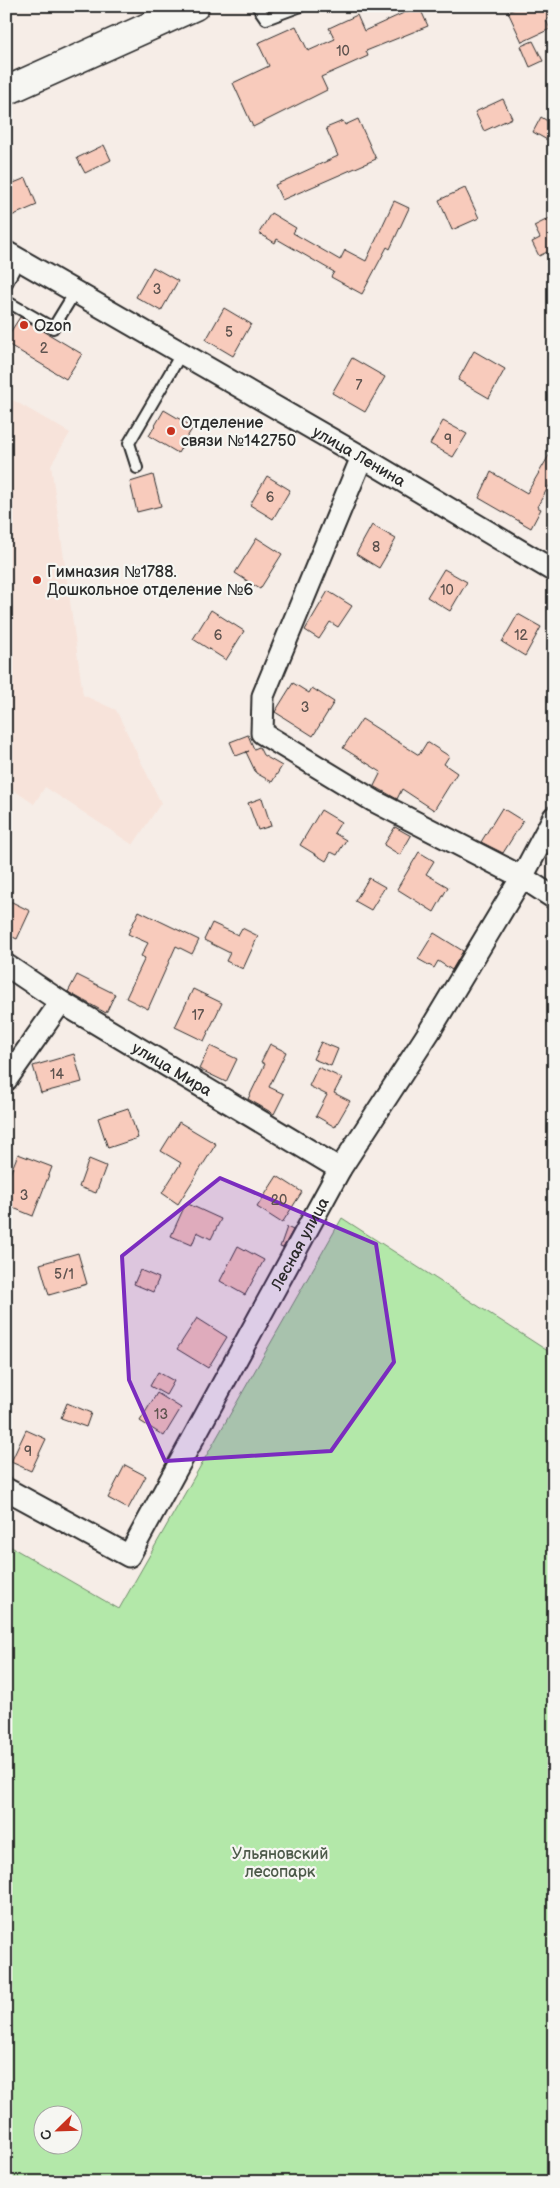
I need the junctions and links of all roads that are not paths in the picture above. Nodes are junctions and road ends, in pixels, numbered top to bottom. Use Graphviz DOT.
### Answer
graph roads {
  1 [pos="195,6"];
  2 [pos="257,6"];
  3 [pos="300,6"];
  4 [pos="156,15"];
  5 [pos="6,90"];
  6 [pos="13,256"];
  7 [pos="6,286"];
  8 [pos="74,292"];
  9 [pos="6,301"];
  10 [pos="181,354"];
  11 [pos="362,457"];
  12 [pos="137,468"];
  13 [pos="554,571"];
  14 [pos="554,817"];
  15 [pos="522,877"];
  16 [pos="554,898"];
  17 [pos="6,965"];
  18 [pos="62,1002"];
  19 [pos="6,1080"];
  20 [pos="340,1169"];
  21 [pos="6,1490"];
  1 -- 4 [label="main road"];
  2 -- 3 [label="lane"];
  4 -- 5 [label="main road"];
  6 -- 7 [label="lane"];
  6 -- 8 [label="street, улица Ленина"];
  8 -- 9 [label="lane"];
  8 -- 10 [label="street, улица Ленина"];
  10 -- 11 [label="street, улица Ленина"];
  10 -- 12 [label="lane"];
  11 -- 13 [label="street, улица Ленина"];
  11 -- 15 [label="street"];
  14 -- 15 [label="street, Лесная улица"];
  15 -- 16 [label="street"];
  15 -- 20 [label="street, Лесная улица"];
  17 -- 18 [label="street, улица Мира"];
  18 -- 19 [label="street"];
  18 -- 20 [label="street, улица Мира"];
  20 -- 21 [label="street, Лесная улица"];
}
